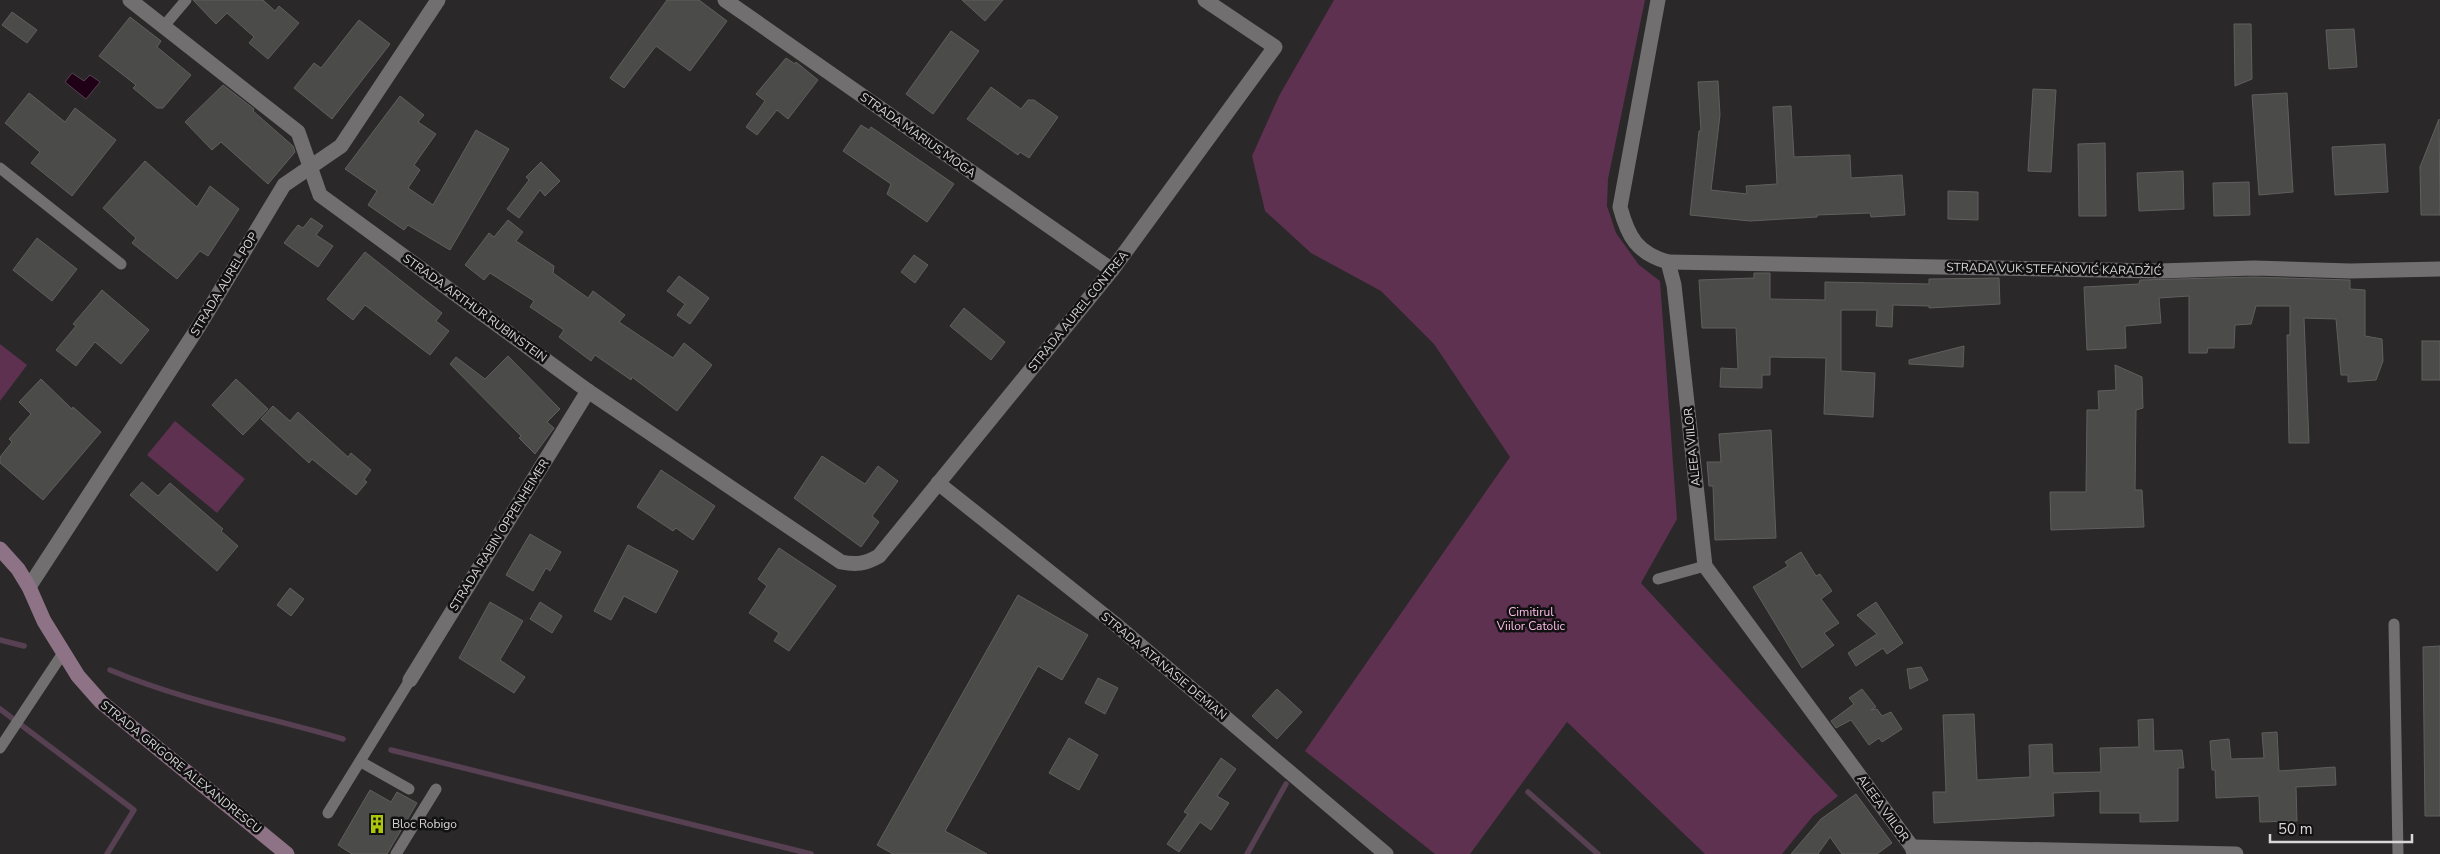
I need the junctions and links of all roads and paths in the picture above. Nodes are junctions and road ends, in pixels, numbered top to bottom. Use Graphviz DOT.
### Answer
graph roads {
  1 [pos="130,0"];
  2 [pos="186,0"];
  3 [pos="438,0"];
  4 [pos="724,0"];
  5 [pos="1204,0"];
  6 [pos="1658,0"];
  7 [pos="164,26"];
  8 [pos="310,166"];
  9 [pos="0,168"];
  10 [pos="1668,262"];
  11 [pos="121,264"];
  12 [pos="2440,268"];
  13 [pos="1112,270"];
  14 [pos="588,391"];
  15 [pos="938,483"];
  16 [pos="0,548"];
  17 [pos="868,563"];
  18 [pos="1705,566"];
  19 [pos="1658,579"];
  20 [pos="29,587"];
  21 [pos="2394,624"];
  22 [pos="63,653"];
  23 [pos="410,680"];
  24 [pos="3,743"];
  25 [pos="362,762"];
  26 [pos="409,789"];
  27 [pos="436,789"];
  28 [pos="328,813"];
  29 [pos="1913,851"];
  30 [pos="287,854"];
  31 [pos="396,854"];
  32 [pos="1386,854"];
  33 [pos="2236,854"];
  34 [pos="2398,854"];
  1 -- 7 [label="street, STRADA ARTHUR RUBINSTEIN"];
  2 -- 7 [label="lane"];
  3 -- 8 [label="street, STRADA AUREL POP"];
  4 -- 13 [label="street, STRADA MARIUS MOGA"];
  5 -- 13 [label="street, STRADA AUREL CONTREA"];
  6 -- 10 [label="street"];
  7 -- 8 [label="street, STRADA ARTHUR RUBINSTEIN"];
  8 -- 14 [label="street, STRADA ARTHUR RUBINSTEIN"];
  8 -- 20 [label="street, STRADA AUREL POP"];
  9 -- 11 [label="lane"];
  10 -- 12 [label="street, STRADA VUK STEFANOVIĆ KARADŽIĆ"];
  10 -- 18 [label="street, ALEEA VIILOR"];
  13 -- 15 [label="street, STRADA AUREL CONTREA"];
  14 -- 17 [label="street, STRADA ARTHUR RUBINSTEIN"];
  14 -- 23 [label="street, STRADA RABIN OPPENHEIMER"];
  15 -- 17 [label="street, STRADA AUREL CONTREA"];
  15 -- 32 [label="street, STRADA ATANASIE DEMIAN"];
  16 -- 20 [label="street, STRADA GRIGORE ALEXANDRESCU"];
  18 -- 19 [label="lane"];
  18 -- 29 [label="street, ALEEA VIILOR"];
  20 -- 22 [label="street, STRADA GRIGORE ALEXANDRESCU"];
  21 -- 34 [label="lane"];
  22 -- 24 [label="lane"];
  22 -- 30 [label="street, STRADA GRIGORE ALEXANDRESCU"];
  23 -- 25 [label="lane"];
  25 -- 26 [label="lane"];
  25 -- 28 [label="lane"];
  27 -- 31 [label="lane"];
  29 -- 33 [label="street"];
}
